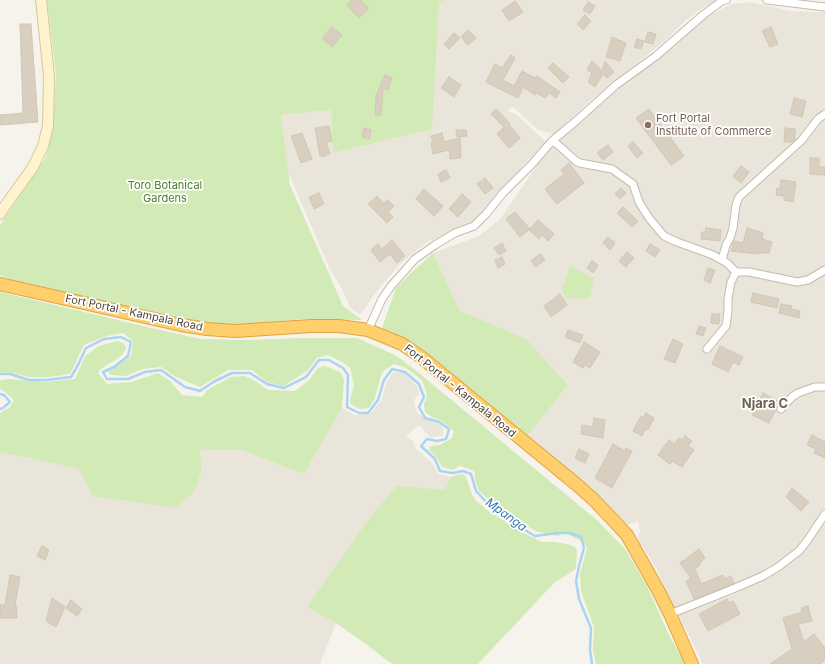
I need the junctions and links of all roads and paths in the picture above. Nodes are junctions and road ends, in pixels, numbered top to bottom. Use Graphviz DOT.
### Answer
graph roads {
  1 [pos="41,0"];
  2 [pos="726,0"];
  3 [pos="767,0"];
  4 [pos="825,7"];
  5 [pos="825,114"];
  6 [pos="552,141"];
  7 [pos="0,214"];
  8 [pos="722,260"];
  9 [pos="825,270"];
  10 [pos="736,272"];
  11 [pos="0,284"];
  12 [pos="368,330"];
  13 [pos="707,349"];
  14 [pos="825,387"];
  15 [pos="781,409"];
  16 [pos="825,514"];
  17 [pos="670,614"];
  18 [pos="692,664"];
  1 -- 7 [label="main road"];
  2 -- 6 [label="street"];
  3 -- 4 [label="street"];
  5 -- 8 [label="street"];
  6 -- 8 [label="street"];
  6 -- 12 [label="street"];
  8 -- 10 [label="street"];
  9 -- 10 [label="street"];
  10 -- 13 [label="street"];
  11 -- 12 [label="highway, Fort Portal - Kampala Road"];
  12 -- 17 [label="highway, Fort Portal - Kampala Road"];
  14 -- 15 [label="street"];
  16 -- 17 [label="street"];
  17 -- 18 [label="highway, Fort Portal - Kampala Road"];
}
